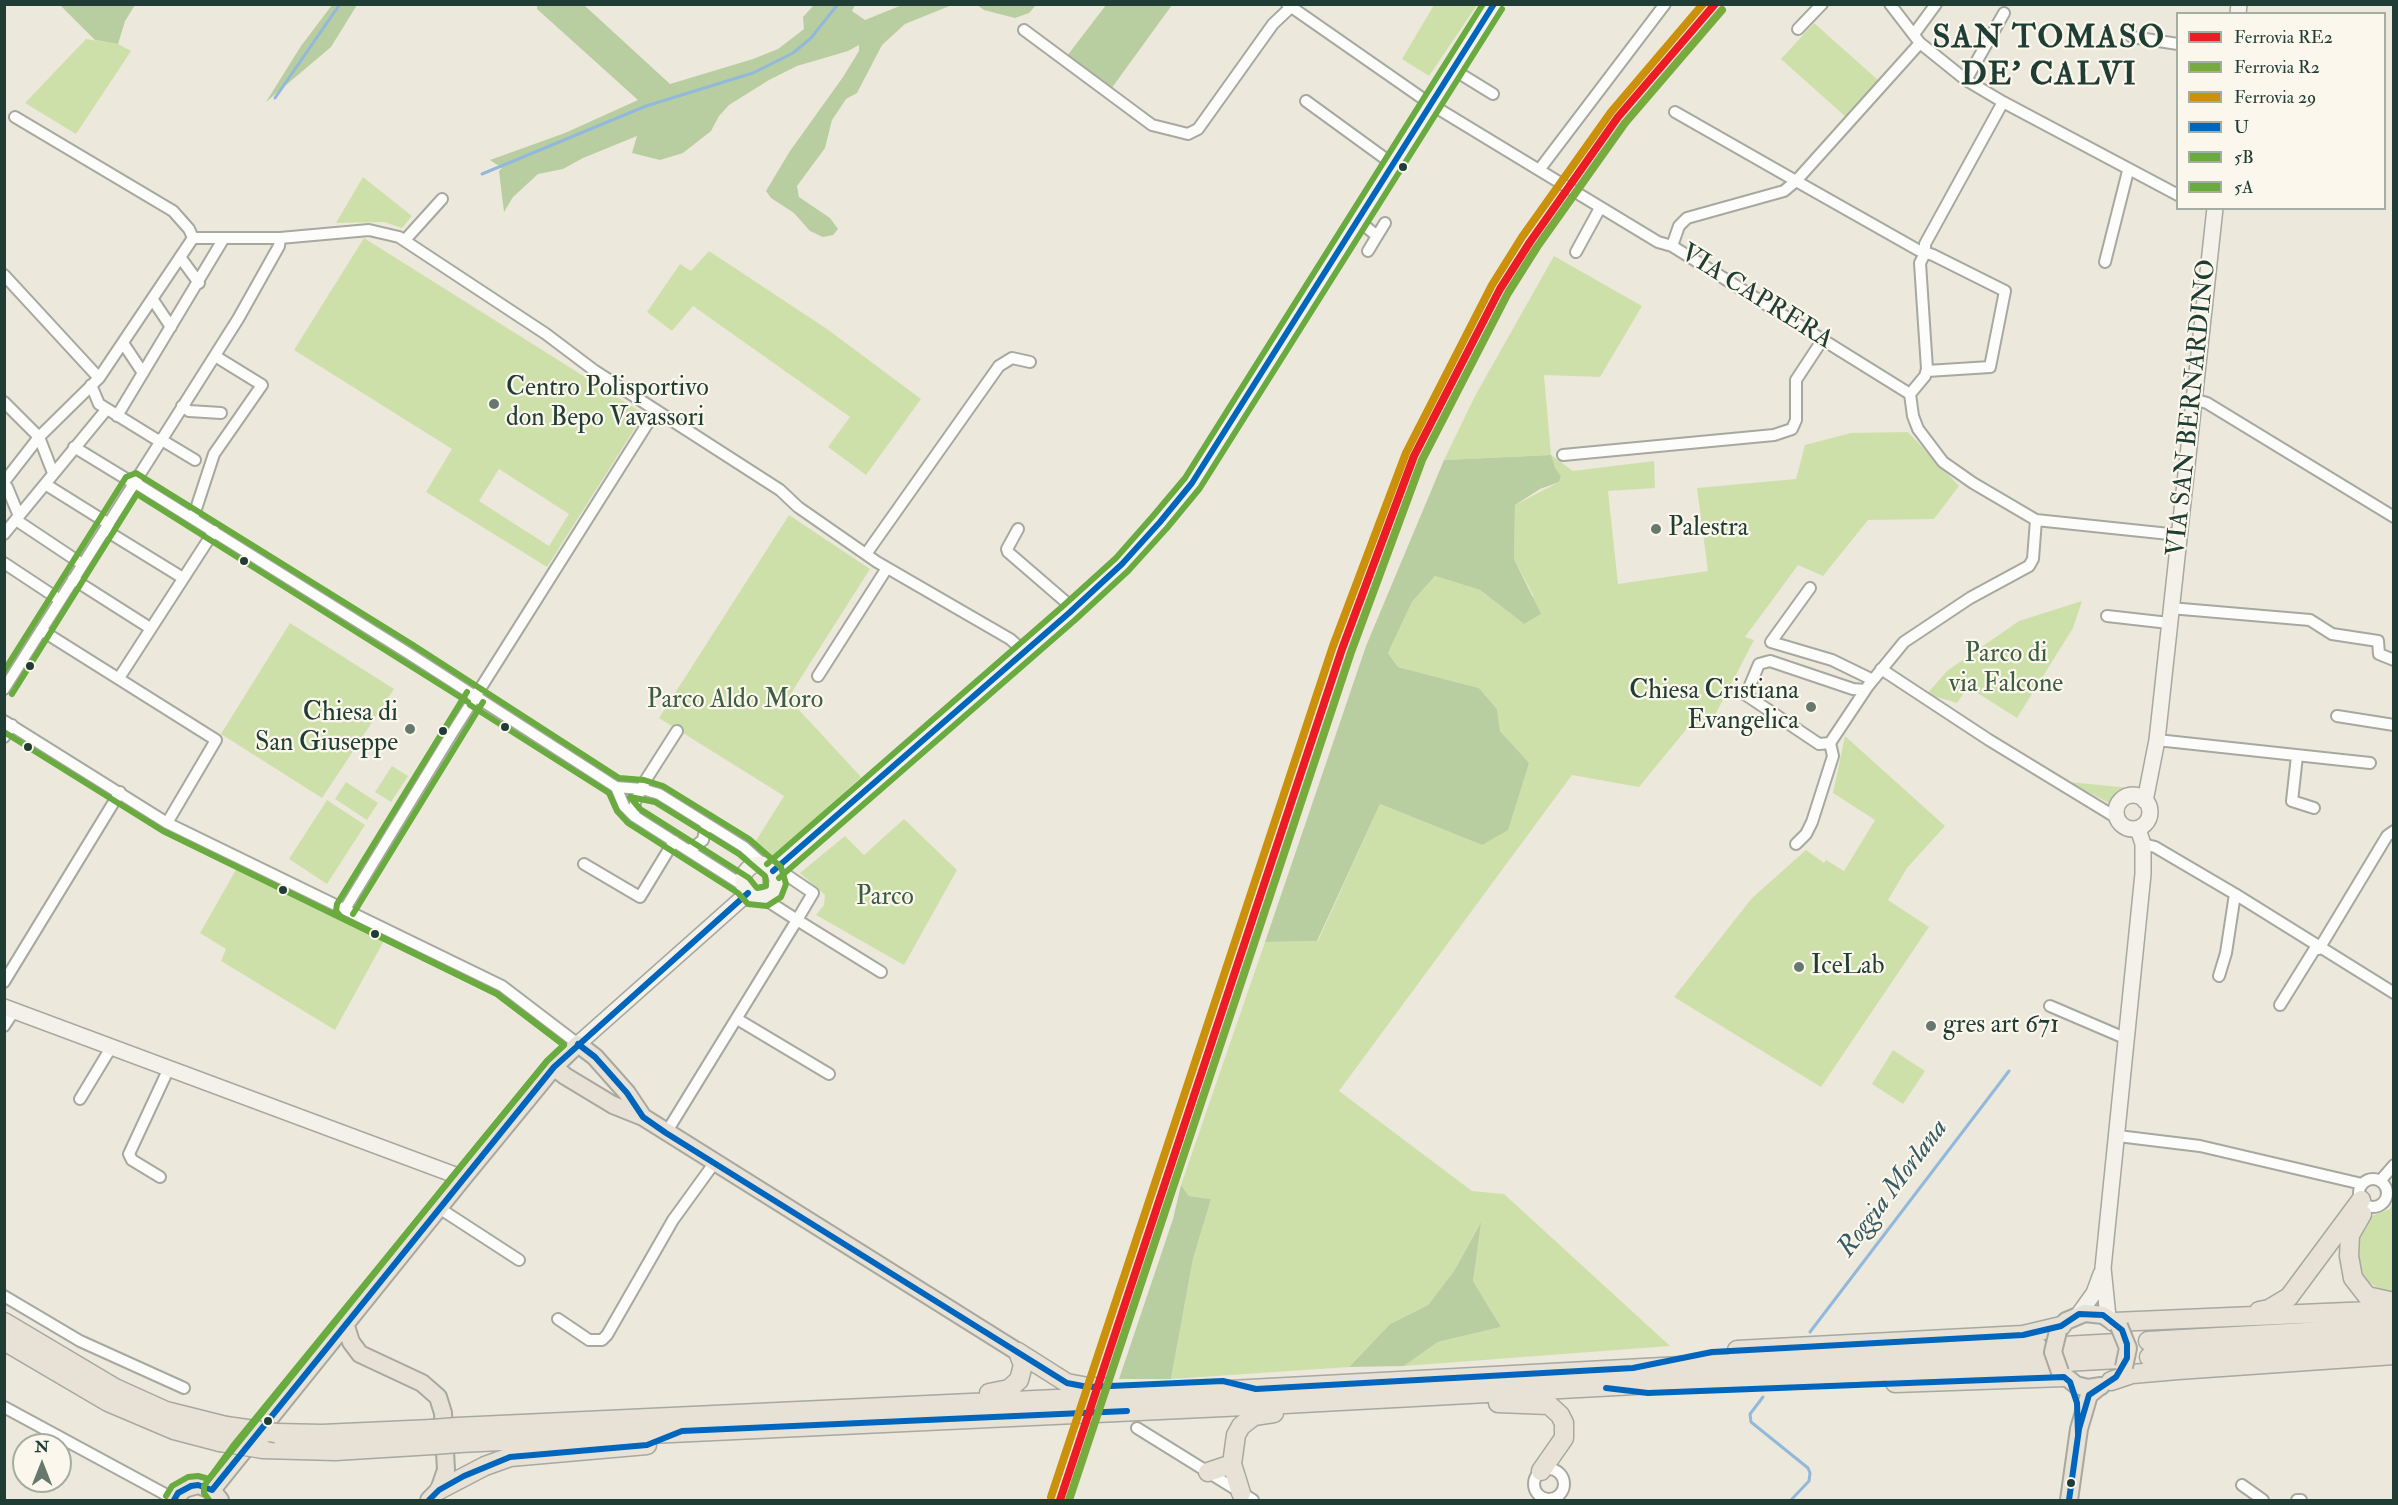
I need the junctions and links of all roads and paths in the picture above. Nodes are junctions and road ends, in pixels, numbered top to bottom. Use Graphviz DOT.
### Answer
graph roads {
  1 [pos="1494,4"];
  2 [pos="1665,4"];
  3 [pos="1822,4"];
  4 [pos="1890,4"];
  5 [pos="1936,4"];
  6 [pos="1289,6"];
  7 [pos="2004,13"];
  8 [pos="1798,29"];
  9 [pos="1024,30"];
  10 [pos="2132,37"];
  11 [pos="1917,38"];
  12 [pos="2176,44"];
  13 [pos="1454,70"];
  14 [pos="1966,80"];
  15 [pos="1493,94"];
  16 [pos="1306,101"];
  17 [pos="2003,102"];
  18 [pos="1431,105"];
  19 [pos="1675,112"];
  20 [pos="15,117"];
  21 [pos="1394,165"];
  22 [pos="1539,170"];
  23 [pos="2128,171"];
  24 [pos="1796,181"];
  25 [pos="2176,194"];
  26 [pos="442,199"];
  27 [pos="1600,208"];
  28 [pos="2213,210"];
  29 [pos="1359,221"];
  30 [pos="1385,223"];
  31 [pos="1377,236"];
  32 [pos="194,238"];
  33 [pos="224,238"];
  34 [pos="280,238"];
  35 [pos="405,240"];
  36 [pos="1672,246"];
  37 [pos="1368,251"];
  38 [pos="1576,252"];
  39 [pos="1925,253"];
  40 [pos="180,257"];
  41 [pos="2105,262"];
  42 [pos="4,275"];
  43 [pos="199,283"];
  44 [pos="153,300"];
  45 [pos="171,327"];
  46 [pos="1823,339"];
  47 [pos="123,343"];
  48 [pos="215,356"];
  49 [pos="1030,362"];
  50 [pos="1927,371"];
  51 [pos="143,373"];
  52 [pos="95,381"];
  53 [pos="1910,394"];
  54 [pos="2193,399"];
  55 [pos="4,402"];
  56 [pos="182,406"];
  57 [pos="106,410"];
  58 [pos="656,410"];
  59 [pos="221,413"];
  60 [pos="117,416"];
  61 [pos="39,437"];
  62 [pos="160,440"];
  63 [pos="75,447"];
  64 [pos="1563,455"];
  65 [pos="195,460"];
  66 [pos="53,473"];
  67 [pos="133,483"];
  68 [pos="6,484"];
  69 [pos="45,484"];
  70 [pos="2394,517"];
  71 [pos="18,518"];
  72 [pos="193,518"];
  73 [pos="2036,520"];
  74 [pos="107,527"];
  75 [pos="1018,529"];
  76 [pos="214,531"];
  77 [pos="4,534"];
  78 [pos="2179,535"];
  79 [pos="866,554"];
  80 [pos="4,563"];
  81 [pos="82,564"];
  82 [pos="887,568"];
  83 [pos="183,578"];
  84 [pos="73,579"];
  85 [pos="1810,588"];
  86 [pos="60,600"];
  87 [pos="1070,605"];
  88 [pos="2169,615"];
  89 [pos="2107,616"];
  90 [pos="150,628"];
  91 [pos="41,630"];
  92 [pos="1025,652"];
  93 [pos="2394,660"];
  94 [pos="1881,669"];
  95 [pos="818,676"];
  96 [pos="119,678"];
  97 [pos="1873,680"];
  98 [pos="4,689"];
  99 [pos="1865,690"];
  100 [pos="475,697"];
  101 [pos="2337,716"];
  102 [pos="8,723"];
  103 [pos="2394,725"];
  104 [pos="677,731"];
  105 [pos="4,737"];
  106 [pos="2157,740"];
  107 [pos="1830,743"];
  108 [pos="2297,756"];
  109 [pos="2370,763"];
  110 [pos="616,787"];
  111 [pos="642,789"];
  112 [pos="120,792"];
  113 [pos="2145,801"];
  114 [pos="2314,808"];
  115 [pos="634,816"];
  116 [pos="2117,818"];
  117 [pos="167,823"];
  118 [pos="706,824"];
  119 [pos="2138,829"];
  120 [pos="2394,831"];
  121 [pos="674,841"];
  122 [pos="1796,844"];
  123 [pos="2143,844"];
  124 [pos="689,851"];
  125 [pos="584,864"];
  126 [pos="771,870"];
  127 [pos="749,892"];
  128 [pos="2235,894"];
  129 [pos="345,909"];
  130 [pos="797,920"];
  131 [pos="2318,948"];
  132 [pos="881,972"];
  133 [pos="2219,976"];
  134 [pos="4,982"];
  135 [pos="2394,993"];
  136 [pos="2280,1005"];
  137 [pos="2050,1006"];
  138 [pos="9,1009"];
  139 [pos="737,1019"];
  140 [pos="4,1026"];
  141 [pos="2127,1039"];
  142 [pos="578,1044"];
  143 [pos="112,1046"];
  144 [pos="554,1067"];
  145 [pos="169,1068"];
  146 [pos="829,1074"];
  147 [pos="80,1099"];
  148 [pos="642,1117"];
  149 [pos="666,1133"];
  150 [pos="2118,1136"];
  151 [pos="715,1162"];
  152 [pos="2394,1165"];
  153 [pos="160,1177"];
  154 [pos="463,1178"];
  155 [pos="2380,1181"];
  156 [pos="2363,1197"];
  157 [pos="439,1208"];
  158 [pos="519,1260"];
  159 [pos="2103,1268"];
  160 [pos="4,1296"];
  161 [pos="2394,1302"];
  162 [pos="2394,1311"];
  163 [pos="2079,1314"];
  164 [pos="2206,1318"];
  165 [pos="558,1319"];
  166 [pos="4,1322"];
  167 [pos="345,1323"];
  168 [pos="2394,1327"];
  169 [pos="2117,1339"];
  170 [pos="4,1341"];
  171 [pos="2394,1343"];
  172 [pos="1018,1352"];
  173 [pos="2394,1356"];
  174 [pos="2063,1357"];
  175 [pos="2308,1362"];
  176 [pos="2394,1366"];
  177 [pos="1633,1368"];
  178 [pos="2371,1368"];
  179 [pos="2106,1384"];
  180 [pos="1593,1386"];
  181 [pos="184,1388"];
  182 [pos="1256,1389"];
  183 [pos="1418,1395"];
  184 [pos="933,1403"];
  185 [pos="1096,1405"];
  186 [pos="4,1407"];
  187 [pos="1137,1428"];
  188 [pos="2079,1429"];
  189 [pos="682,1431"];
  190 [pos="223,1434"];
  191 [pos="458,1435"];
  192 [pos="433,1437"];
  193 [pos="1232,1464"];
  194 [pos="1541,1471"];
  195 [pos="1208,1472"];
  196 [pos="2242,1485"];
  197 [pos="216,1495"];
  198 [pos="434,1495"];
  199 [pos="1247,1497"];
  200 [pos="1536,1498"];
  201 [pos="174,1500"];
  202 [pos="2069,1500"];
  203 [pos="2263,1500"];
  1 -- 13 [label="main road"];
  2 -- 22 [label="street"];
  3 -- 8 [label="street"];
  4 -- 11 [label="street"];
  5 -- 11 [label="street"];
  6 -- 9 [label="street"];
  6 -- 18 [label="street, VIA CAPRERA"];
  7 -- 14 [label="street"];
  10 -- 12 [label="street"];
  11 -- 14 [label="street"];
  11 -- 24 [label="street"];
  13 -- 15 [label="street"];
  13 -- 18 [label="main road"];
  14 -- 17 [label="street"];
  16 -- 21 [label="street"];
  17 -- 23 [label="street"];
  17 -- 39 [label="street"];
  18 -- 21 [label="main road"];
  18 -- 22 [label="street, VIA CAPRERA"];
  19 -- 24 [label="street"];
  20 -- 32 [label="street"];
  21 -- 29 [label="main road"];
  22 -- 27 [label="street, VIA CAPRERA"];
  23 -- 25 [label="street"];
  23 -- 41 [label="street"];
  24 -- 36 [label="street"];
  24 -- 39 [label="street"];
  26 -- 35 [label="street"];
  27 -- 36 [label="street, VIA CAPRERA"];
  27 -- 38 [label="street"];
  28 -- 54 [label="main road, VIA SAN BERNARDINO"];
  29 -- 31 [label="street"];
  29 -- 87 [label="main road"];
  30 -- 31 [label="street"];
  31 -- 37 [label="street"];
  32 -- 33 [label="street"];
  32 -- 40 [label="street"];
  33 -- 34 [label="street"];
  33 -- 43 [label="street"];
  34 -- 35 [label="street"];
  34 -- 48 [label="street"];
  35 -- 58 [label="street"];
  36 -- 46 [label="street, VIA CAPRERA"];
  39 -- 50 [label="street"];
  39 -- 50 [label="street"];
  40 -- 43 [label="street"];
  40 -- 44 [label="street"];
  42 -- 52 [label="street"];
  43 -- 45 [label="street"];
  44 -- 45 [label="street"];
  44 -- 47 [label="street"];
  45 -- 51 [label="street"];
  46 -- 53 [label="street, VIA CAPRERA"];
  46 -- 64 [label="street"];
  47 -- 51 [label="street"];
  47 -- 52 [label="street"];
  48 -- 56 [label="street"];
  48 -- 72 [label="street"];
  49 -- 79 [label="street"];
  50 -- 53 [label="street"];
  51 -- 60 [label="street"];
  52 -- 57 [label="street"];
  52 -- 61 [label="street"];
  53 -- 73 [label="street"];
  54 -- 70 [label="street"];
  54 -- 78 [label="main road, VIA SAN BERNARDINO"];
  55 -- 61 [label="street"];
  56 -- 59 [label="street"];
  56 -- 62 [label="street"];
  57 -- 60 [label="street"];
  57 -- 63 [label="street"];
  58 -- 79 [label="street"];
  58 -- 100 [label="street"];
  60 -- 62 [label="street"];
  61 -- 66 [label="street"];
  61 -- 68 [label="street"];
  62 -- 65 [label="street"];
  62 -- 67 [label="street"];
  63 -- 66 [label="street"];
  63 -- 67 [label="street"];
  66 -- 69 [label="street"];
  67 -- 72 [label="street"];
  67 -- 74 [label="street"];
  68 -- 71 [label="street"];
  69 -- 71 [label="street"];
  69 -- 74 [label="street"];
  71 -- 77 [label="street"];
  71 -- 81 [label="street"];
  72 -- 76 [label="street"];
  73 -- 78 [label="street"];
  73 -- 94 [label="street"];
  74 -- 81 [label="street"];
  74 -- 83 [label="street"];
  75 -- 87 [label="street"];
  76 -- 83 [label="street"];
  76 -- 100 [label="street"];
  78 -- 88 [label="main road, VIA SAN BERNARDINO"];
  79 -- 82 [label="street"];
  80 -- 86 [label="street"];
  81 -- 84 [label="street"];
  82 -- 92 [label="street"];
  82 -- 95 [label="street"];
  83 -- 90 [label="street"];
  84 -- 86 [label="street"];
  84 -- 90 [label="street"];
  85 -- 97 [label="street"];
  86 -- 91 [label="street"];
  87 -- 92 [label="main road"];
  88 -- 89 [label="street"];
  88 -- 93 [label="street"];
  88 -- 106 [label="main road, VIA SAN BERNARDINO"];
  90 -- 96 [label="street"];
  91 -- 96 [label="street"];
  91 -- 98 [label="street"];
  92 -- 126 [label="main road"];
  94 -- 97 [label="street"];
  94 -- 116 [label="street"];
  96 -- 117 [label="street"];
  97 -- 99 [label="street"];
  99 -- 107 [label="street"];
  99 -- 107 [label="street"];
  100 -- 110 [label="street"];
  100 -- 129 [label="street"];
  101 -- 103 [label="street"];
  102 -- 105 [label="street"];
  102 -- 112 [label="street"];
  104 -- 111 [label="street"];
  106 -- 108 [label="street"];
  106 -- 113 [label="main road, VIA SAN BERNARDINO"];
  107 -- 122 [label="street"];
  108 -- 109 [label="street"];
  108 -- 114 [label="street"];
  110 -- 111 [label="street"];
  110 -- 115 [label="street"];
  111 -- 115 [label="street"];
  111 -- 118 [label="street"];
  112 -- 117 [label="street"];
  112 -- 134 [label="street"];
  113 -- 116 [label="main road"];
  113 -- 119 [label="main road, VIA SAN BERNARDINO"];
  115 -- 121 [label="street"];
  116 -- 119 [label="main road"];
  117 -- 129 [label="street"];
  118 -- 124 [label="street"];
  118 -- 126 [label="street"];
  119 -- 123 [label="main road"];
  120 -- 131 [label="street"];
  121 -- 124 [label="street"];
  121 -- 125 [label="street"];
  123 -- 128 [label="street"];
  123 -- 141 [label="main road"];
  124 -- 127 [label="street"];
  126 -- 127 [label="main road"];
  126 -- 127 [label="main road"];
  126 -- 130 [label="street"];
  127 -- 130 [label="street"];
  127 -- 142 [label="main road"];
  128 -- 131 [label="street"];
  128 -- 133 [label="street"];
  129 -- 142 [label="street"];
  130 -- 132 [label="street"];
  130 -- 139 [label="street"];
  131 -- 135 [label="street"];
  131 -- 136 [label="street"];
  137 -- 141 [label="street"];
  138 -- 140 [label="street"];
  138 -- 143 [label="main road"];
  139 -- 146 [label="street"];
  139 -- 149 [label="street"];
  141 -- 150 [label="main road"];
  142 -- 144 [label="main road"];
  142 -- 148 [label="main road"];
  143 -- 145 [label="main road"];
  143 -- 147 [label="street"];
  144 -- 148 [label="main road"];
  144 -- 154 [label="main road"];
  145 -- 153 [label="street"];
  145 -- 154 [label="main road"];
  148 -- 149 [label="main road"];
  149 -- 151 [label="main road"];
  150 -- 156 [label="street"];
  150 -- 159 [label="main road"];
  151 -- 165 [label="street"];
  151 -- 172 [label="main road"];
  152 -- 155 [label="street"];
  154 -- 157 [label="main road"];
  155 -- 156 [label="street"];
  155 -- 156 [label="street"];
  156 -- 161 [label="highway"];
  156 -- 164 [label="highway"];
  157 -- 158 [label="street"];
  157 -- 167 [label="main road"];
  159 -- 163 [label="main road"];
  159 -- 169 [label="main road"];
  160 -- 181 [label="street"];
  162 -- 164 [label="highway"];
  163 -- 169 [label="main road"];
  163 -- 174 [label="main road"];
  164 -- 169 [label="highway"];
  166 -- 190 [label="highway"];
  167 -- 197 [label="main road"];
  167 -- 198 [label="main road"];
  168 -- 171 [label="highway"];
  169 -- 174 [label="highway"];
  169 -- 179 [label="main road"];
  170 -- 190 [label="highway"];
  172 -- 182 [label="highway"];
  172 -- 184 [label="highway"];
  173 -- 175 [label="highway"];
  173 -- 178 [label="highway"];
  174 -- 177 [label="highway"];
  174 -- 179 [label="main road"];
  174 -- 180 [label="highway"];
  174 -- 188 [label="main road"];
  175 -- 178 [label="highway"];
  175 -- 179 [label="highway"];
  176 -- 178 [label="highway"];
  177 -- 180 [label="highway"];
  177 -- 182 [label="highway"];
  179 -- 188 [label="main road"];
  180 -- 183 [label="highway"];
  182 -- 185 [label="highway"];
  183 -- 185 [label="highway"];
  183 -- 193 [label="highway"];
  183 -- 194 [label="highway"];
  184 -- 185 [label="highway"];
  184 -- 191 [label="highway"];
  185 -- 189 [label="highway"];
  186 -- 201 [label="street"];
  187 -- 195 [label="street"];
  188 -- 202 [label="main road"];
  189 -- 191 [label="highway"];
  189 -- 198 [label="highway"];
  190 -- 192 [label="highway, bridge"];
  190 -- 192 [label="highway, bridge"];
  191 -- 192 [label="highway, bridge"];
  193 -- 195 [label="highway"];
  193 -- 199 [label="highway"];
  194 -- 200 [label="street"];
  194 -- 200 [label="street"];
  195 -- 199 [label="street"];
  196 -- 203 [label="street"];
  197 -- 201 [label="main road"];
}
